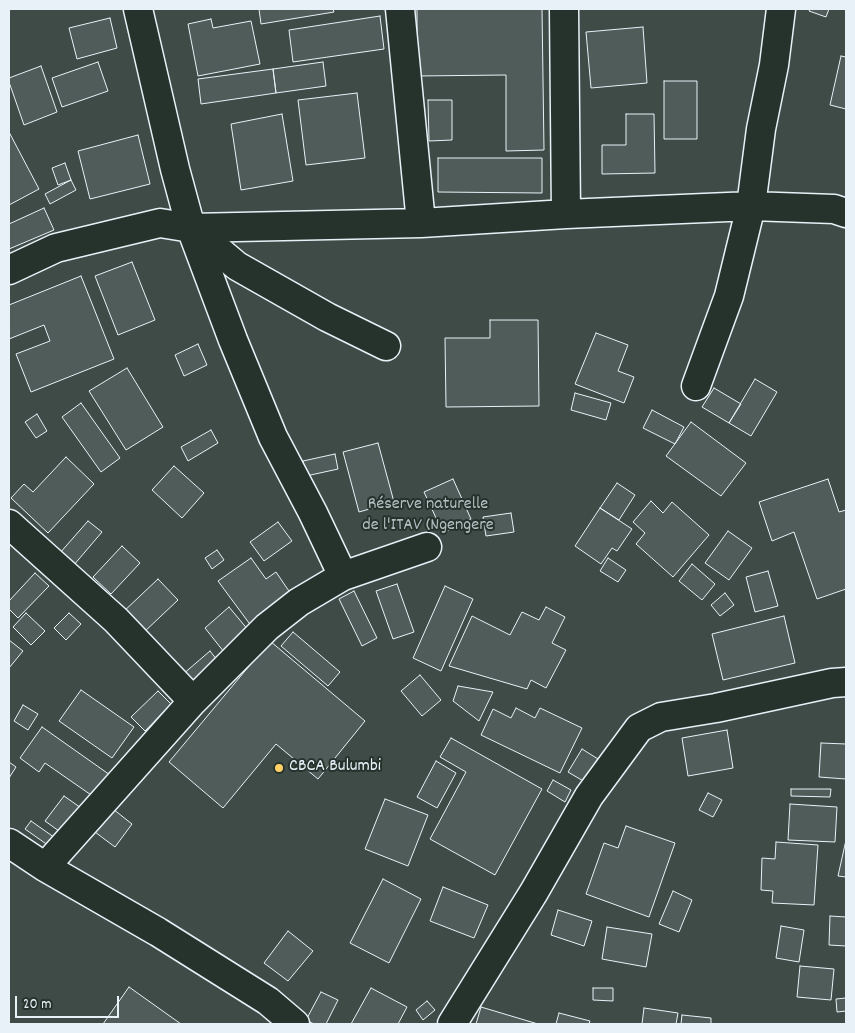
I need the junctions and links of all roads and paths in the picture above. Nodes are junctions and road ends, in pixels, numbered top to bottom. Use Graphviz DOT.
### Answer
graph roads {
  1 [pos="138,9"];
  2 [pos="400,9"];
  3 [pos="564,9"];
  4 [pos="781,9"];
  5 [pos="751,206"];
  6 [pos="846,213"];
  7 [pos="566,214"];
  8 [pos="421,223"];
  9 [pos="192,228"];
  10 [pos="9,270"];
  11 [pos="386,346"];
  12 [pos="696,386"];
  13 [pos="9,524"];
  14 [pos="427,547"];
  15 [pos="343,576"];
  16 [pos="846,682"];
  17 [pos="193,701"];
  18 [pos="9,843"];
  19 [pos="45,867"];
  20 [pos="295,1024"];
  21 [pos="452,1024"];
  1 -- 9 [label="street"];
  2 -- 8 [label="street"];
  3 -- 7 [label="street"];
  4 -- 5 [label="street"];
  5 -- 6 [label="street"];
  5 -- 7 [label="street"];
  5 -- 12 [label="street"];
  7 -- 8 [label="street"];
  8 -- 9 [label="street"];
  9 -- 10 [label="street"];
  9 -- 11 [label="street"];
  9 -- 15 [label="street"];
  13 -- 17 [label="street"];
  14 -- 15 [label="street"];
  15 -- 17 [label="street"];
  16 -- 21 [label="street"];
  17 -- 19 [label="street"];
  18 -- 19 [label="street"];
  19 -- 20 [label="street"];
}
